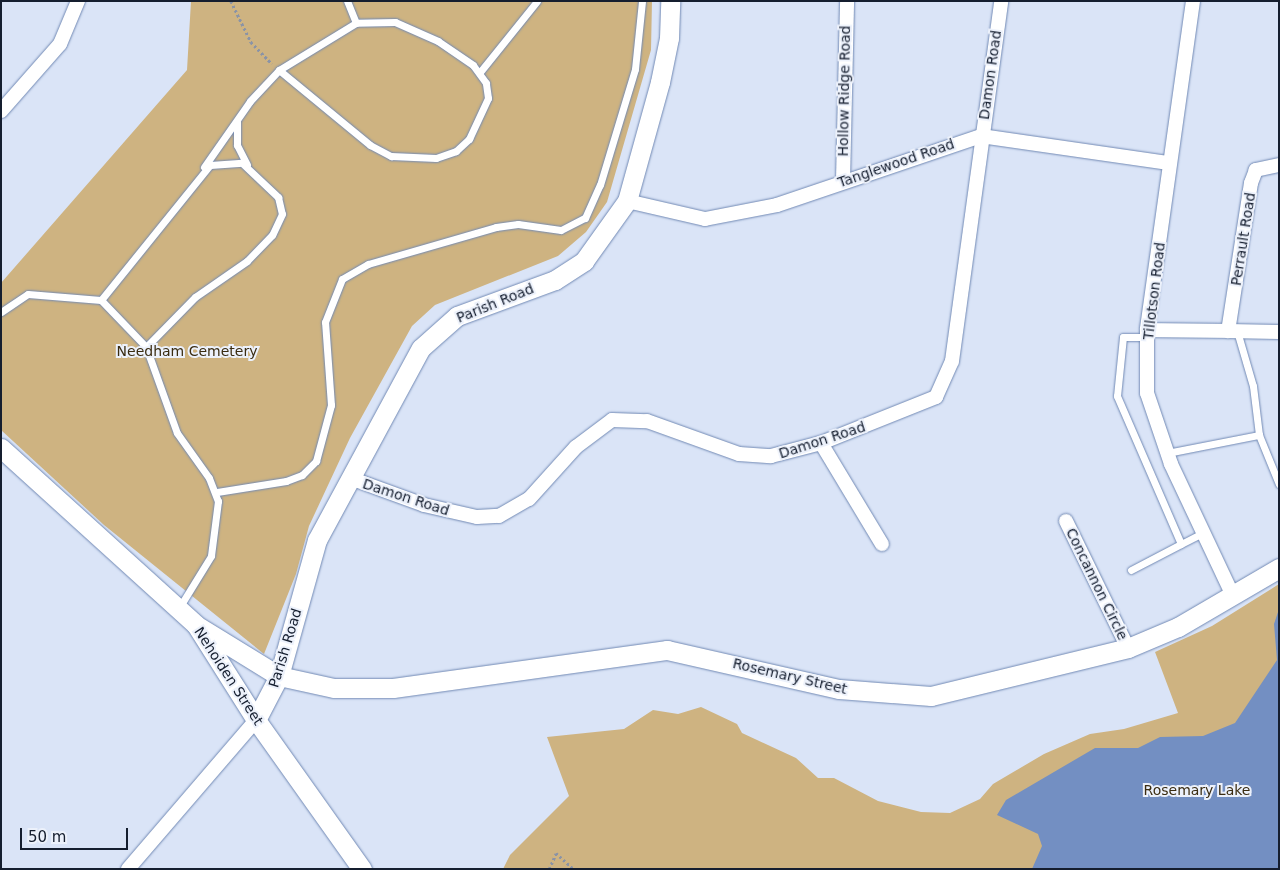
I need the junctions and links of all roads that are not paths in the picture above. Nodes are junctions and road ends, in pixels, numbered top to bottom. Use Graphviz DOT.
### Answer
graph roads {
  1 [pos="78,1"];
  2 [pos="347,1"];
  3 [pos="537,1"];
  4 [pos="642,1"];
  5 [pos="670,1"];
  6 [pos="846,1"];
  7 [pos="1001,1"];
  8 [pos="1193,1"];
  9 [pos="356,23"];
  10 [pos="279,70"];
  11 [pos="480,72"];
  12 [pos="1,111"];
  13 [pos="237,119"];
  14 [pos="981,136"];
  15 [pos="1169,163"];
  16 [pos="1279,165"];
  17 [pos="251,169"];
  18 [pos="201,171"];
  19 [pos="843,181"];
  20 [pos="627,201"];
  21 [pos="101,300"];
  22 [pos="1,312"];
  23 [pos="1232,331"];
  24 [pos="1279,332"];
  25 [pos="1147,334"];
  26 [pos="146,347"];
  27 [pos="1259,435"];
  28 [pos="821,443"];
  29 [pos="1,448"];
  30 [pos="1166,453"];
  31 [pos="350,478"];
  32 [pos="1279,484"];
  33 [pos="217,492"];
  34 [pos="1066,521"];
  35 [pos="1203,533"];
  36 [pos="882,544"];
  37 [pos="1181,544"];
  38 [pos="1279,568"];
  39 [pos="1131,570"];
  40 [pos="1233,596"];
  41 [pos="179,609"];
  42 [pos="196,625"];
  43 [pos="1128,648"];
  44 [pos="280,676"];
  45 [pos="256,720"];
  46 [pos="128,869"];
  47 [pos="362,869"];
  1 -- 12 [label="street"];
  2 -- 9 [label="lane"];
  3 -- 11 [label="lane"];
  4 -- 33 [label="lane"];
  5 -- 20 [label="street, Parish Road"];
  6 -- 19 [label="street, Hollow Ridge Road"];
  7 -- 14 [label="street, Damon Road"];
  8 -- 15 [label="street, Tillotson Road"];
  9 -- 10 [label="lane"];
  9 -- 11 [label="lane"];
  10 -- 11 [label="lane"];
  10 -- 13 [label="lane"];
  13 -- 17 [label="lane"];
  13 -- 18 [label="lane"];
  14 -- 15 [label="street, Tanglewood Road"];
  14 -- 19 [label="street, Tanglewood Road"];
  14 -- 28 [label="street, Damon Road"];
  15 -- 25 [label="street, Tillotson Road"];
  16 -- 23 [label="street, Perrault Road"];
  17 -- 18 [label="lane"];
  17 -- 26 [label="lane"];
  18 -- 21 [label="lane"];
  19 -- 20 [label="street, Tanglewood Road"];
  20 -- 31 [label="street, Parish Road"];
  21 -- 22 [label="lane"];
  21 -- 26 [label="lane"];
  23 -- 24 [label="street"];
  23 -- 25 [label="street"];
  23 -- 27 [label="lane"];
  25 -- 30 [label="street, Tillotson Road"];
  25 -- 37 [label="lane"];
  26 -- 33 [label="lane"];
  27 -- 30 [label="lane"];
  27 -- 32 [label="lane"];
  28 -- 31 [label="street, Damon Road"];
  28 -- 36 [label="street"];
  29 -- 41 [label="street, Nehoiden Street"];
  30 -- 35 [label="street, Tillotson Road"];
  31 -- 44 [label="street, Parish Road"];
  33 -- 41 [label="lane"];
  34 -- 43 [label="street, Concannon Circle"];
  35 -- 37 [label="lane"];
  35 -- 40 [label="street, Tillotson Road"];
  37 -- 39 [label="lane"];
  38 -- 40 [label="street, Rosemary Street"];
  40 -- 43 [label="street, Rosemary Street"];
  41 -- 42 [label="street, Nehoiden Street"];
  42 -- 44 [label="street, Rosemary Street"];
  42 -- 45 [label="street, Nehoiden Street"];
  43 -- 44 [label="street, Rosemary Street"];
  44 -- 45 [label="street, Parish Road"];
  45 -- 46 [label="street"];
  45 -- 47 [label="street, Nehoiden Street"];
}
